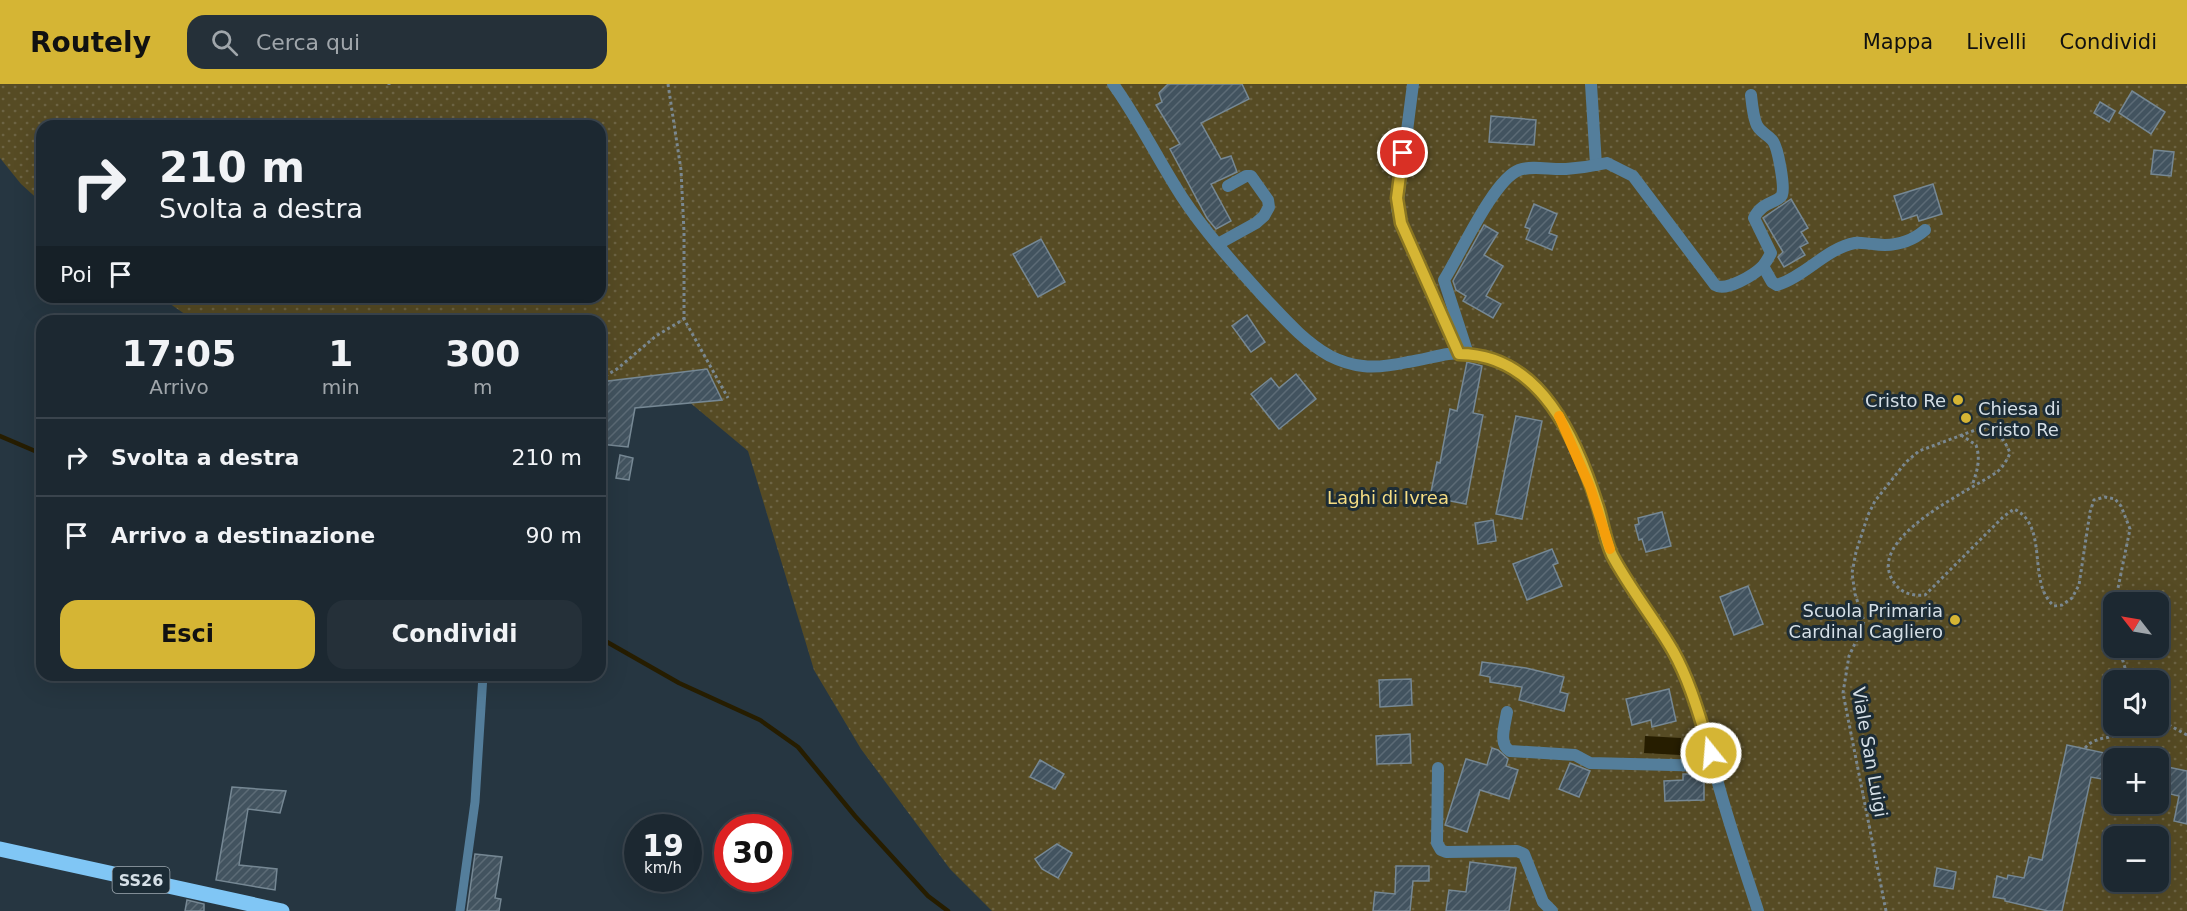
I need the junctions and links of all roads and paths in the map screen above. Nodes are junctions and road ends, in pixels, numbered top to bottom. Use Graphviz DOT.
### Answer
graph roads {
  1 [pos="668,84"];
  2 [pos="1113,84"];
  3 [pos="1413,84"];
  4 [pos="1592,84"];
  5 [pos="1751,95"];
  6 [pos="1596,165"];
  7 [pos="1228,186"];
  8 [pos="1925,230"];
  9 [pos="1218,244"];
  10 [pos="1763,266"];
  11 [pos="684,319"];
  12 [pos="1463,354"];
  13 [pos="606,375"];
  14 [pos="728,398"];
  15 [pos="1961,435"];
  16 [pos="1972,486"];
  17 [pos="2117,592"];
  18 [pos="483,681"];
  19 [pos="1507,712"];
  20 [pos="2169,725"];
  21 [pos="2187,735"];
  22 [pos="2115,736"];
  23 [pos="2085,748"];
  24 [pos="1713,766"];
  25 [pos="1438,768"];
  26 [pos="0,849"];
  27 [pos="282,911"];
  28 [pos="460,911"];
  29 [pos="1552,911"];
  30 [pos="1758,911"];
  31 [pos="1886,911"];
  1 -- 11 [label="path"];
  2 -- 9 [label="street"];
  3 -- 12 [label="street"];
  4 -- 6 [label="street"];
  5 -- 10 [label="street"];
  6 -- 10 [label="street"];
  6 -- 12 [label="street"];
  7 -- 9 [label="street"];
  8 -- 10 [label="street"];
  9 -- 12 [label="street"];
  11 -- 13 [label="path"];
  11 -- 14 [label="path"];
  12 -- 24 [label="street"];
  15 -- 16 [label="path"];
  15 -- 16 [label="path, Viale San Luigi"];
  15 -- 31 [label="path, Viale San Luigi"];
  16 -- 17 [label="path, Viale San Luigi"];
  18 -- 28 [label="lane"];
  19 -- 24 [label="street"];
  20 -- 21 [label="path"];
  22 -- 23 [label="path"];
  24 -- 30 [label="street"];
  25 -- 29 [label="street"];
  26 -- 27 [label="main road, SS26"];
}
